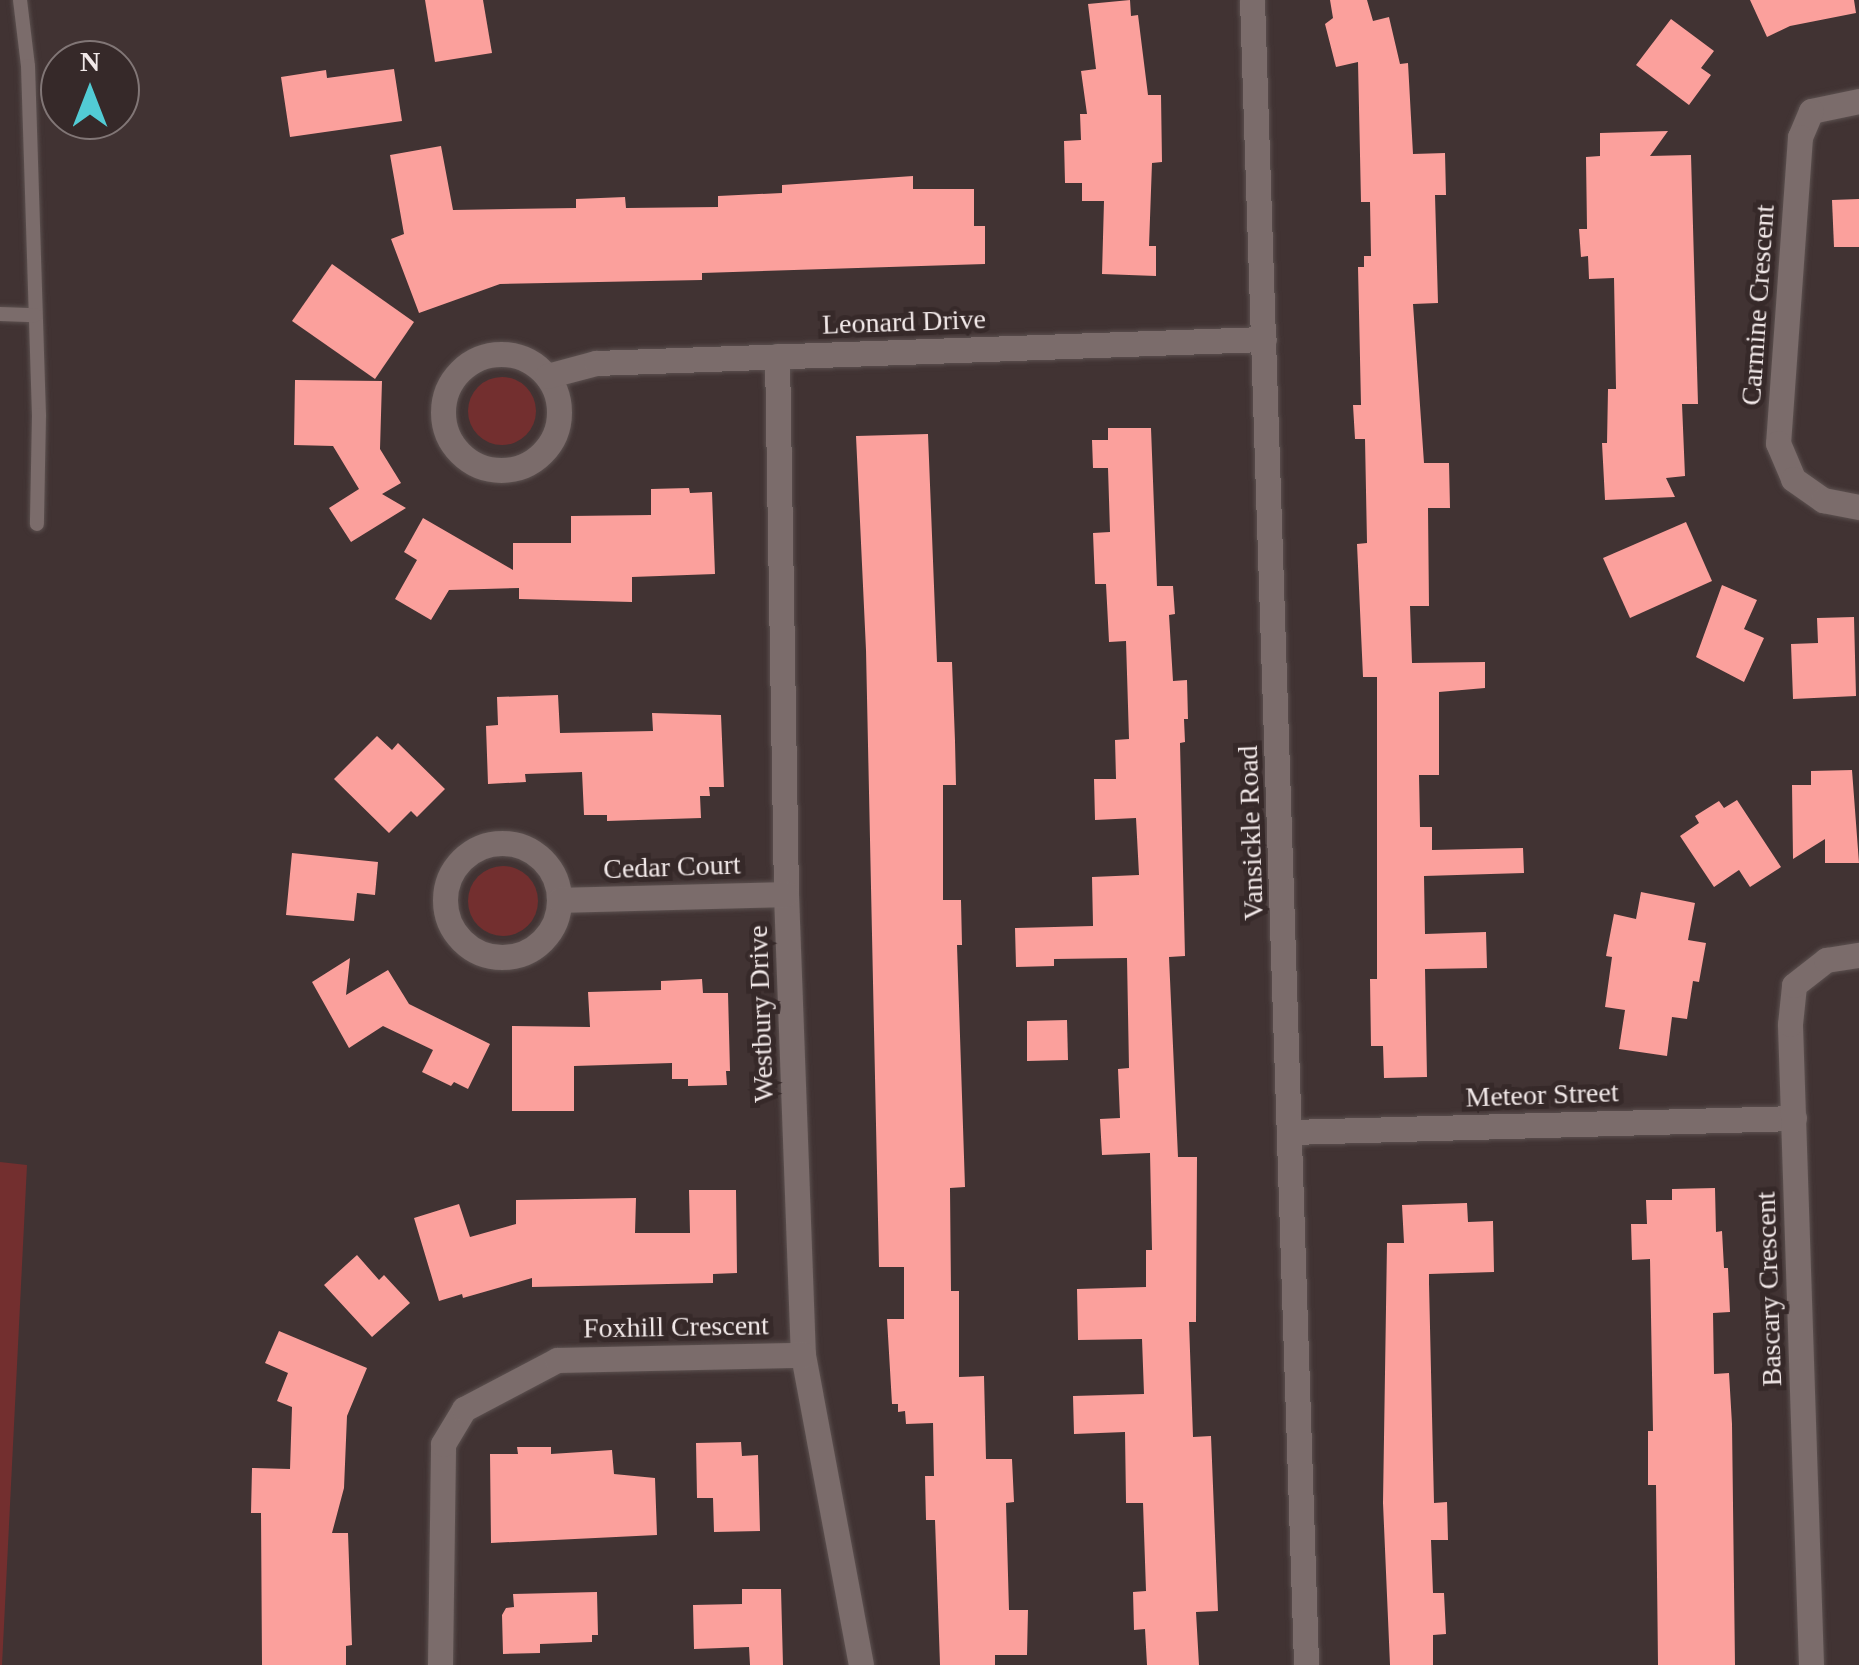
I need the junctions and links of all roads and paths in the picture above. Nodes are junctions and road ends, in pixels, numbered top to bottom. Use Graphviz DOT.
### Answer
graph roads {
  1 [pos="20,0"];
  2 [pos="1252,0"];
  3 [pos="1859,101"];
  4 [pos="0,314"];
  5 [pos="35,315"];
  6 [pos="1264,340"];
  7 [pos="777,356"];
  8 [pos="547,376"];
  9 [pos="1859,506"];
  10 [pos="37,524"];
  11 [pos="786,894"];
  12 [pos="559,900"];
  13 [pos="1859,955"];
  14 [pos="1794,1118"];
  15 [pos="1291,1132"];
  16 [pos="803,1354"];
  17 [pos="440,1665"];
  18 [pos="861,1665"];
  19 [pos="1306,1665"];
  20 [pos="1811,1665"];
  1 -- 5 [label="lane"];
  2 -- 6 [label="street, Vansickle Road"];
  3 -- 9 [label="street, Carmine Crescent"];
  4 -- 5 [label="lane"];
  5 -- 10 [label="lane"];
  6 -- 7 [label="street, Leonard Drive"];
  6 -- 15 [label="street, Vansickle Road"];
  7 -- 8 [label="street, Leonard Drive"];
  7 -- 11 [label="street, Westbury Drive"];
  8 -- 8 [label="street"];
  11 -- 12 [label="street, Cedar Court"];
  11 -- 16 [label="street, Westbury Drive"];
  12 -- 12 [label="street"];
  13 -- 14 [label="street, Bascary Crescent"];
  14 -- 15 [label="street, Meteor Street"];
  14 -- 20 [label="street, Bascary Crescent"];
  15 -- 19 [label="street, Vansickle Road"];
  16 -- 17 [label="street, Foxhill Crescent"];
  16 -- 18 [label="street, Westbury Drive"];
}
